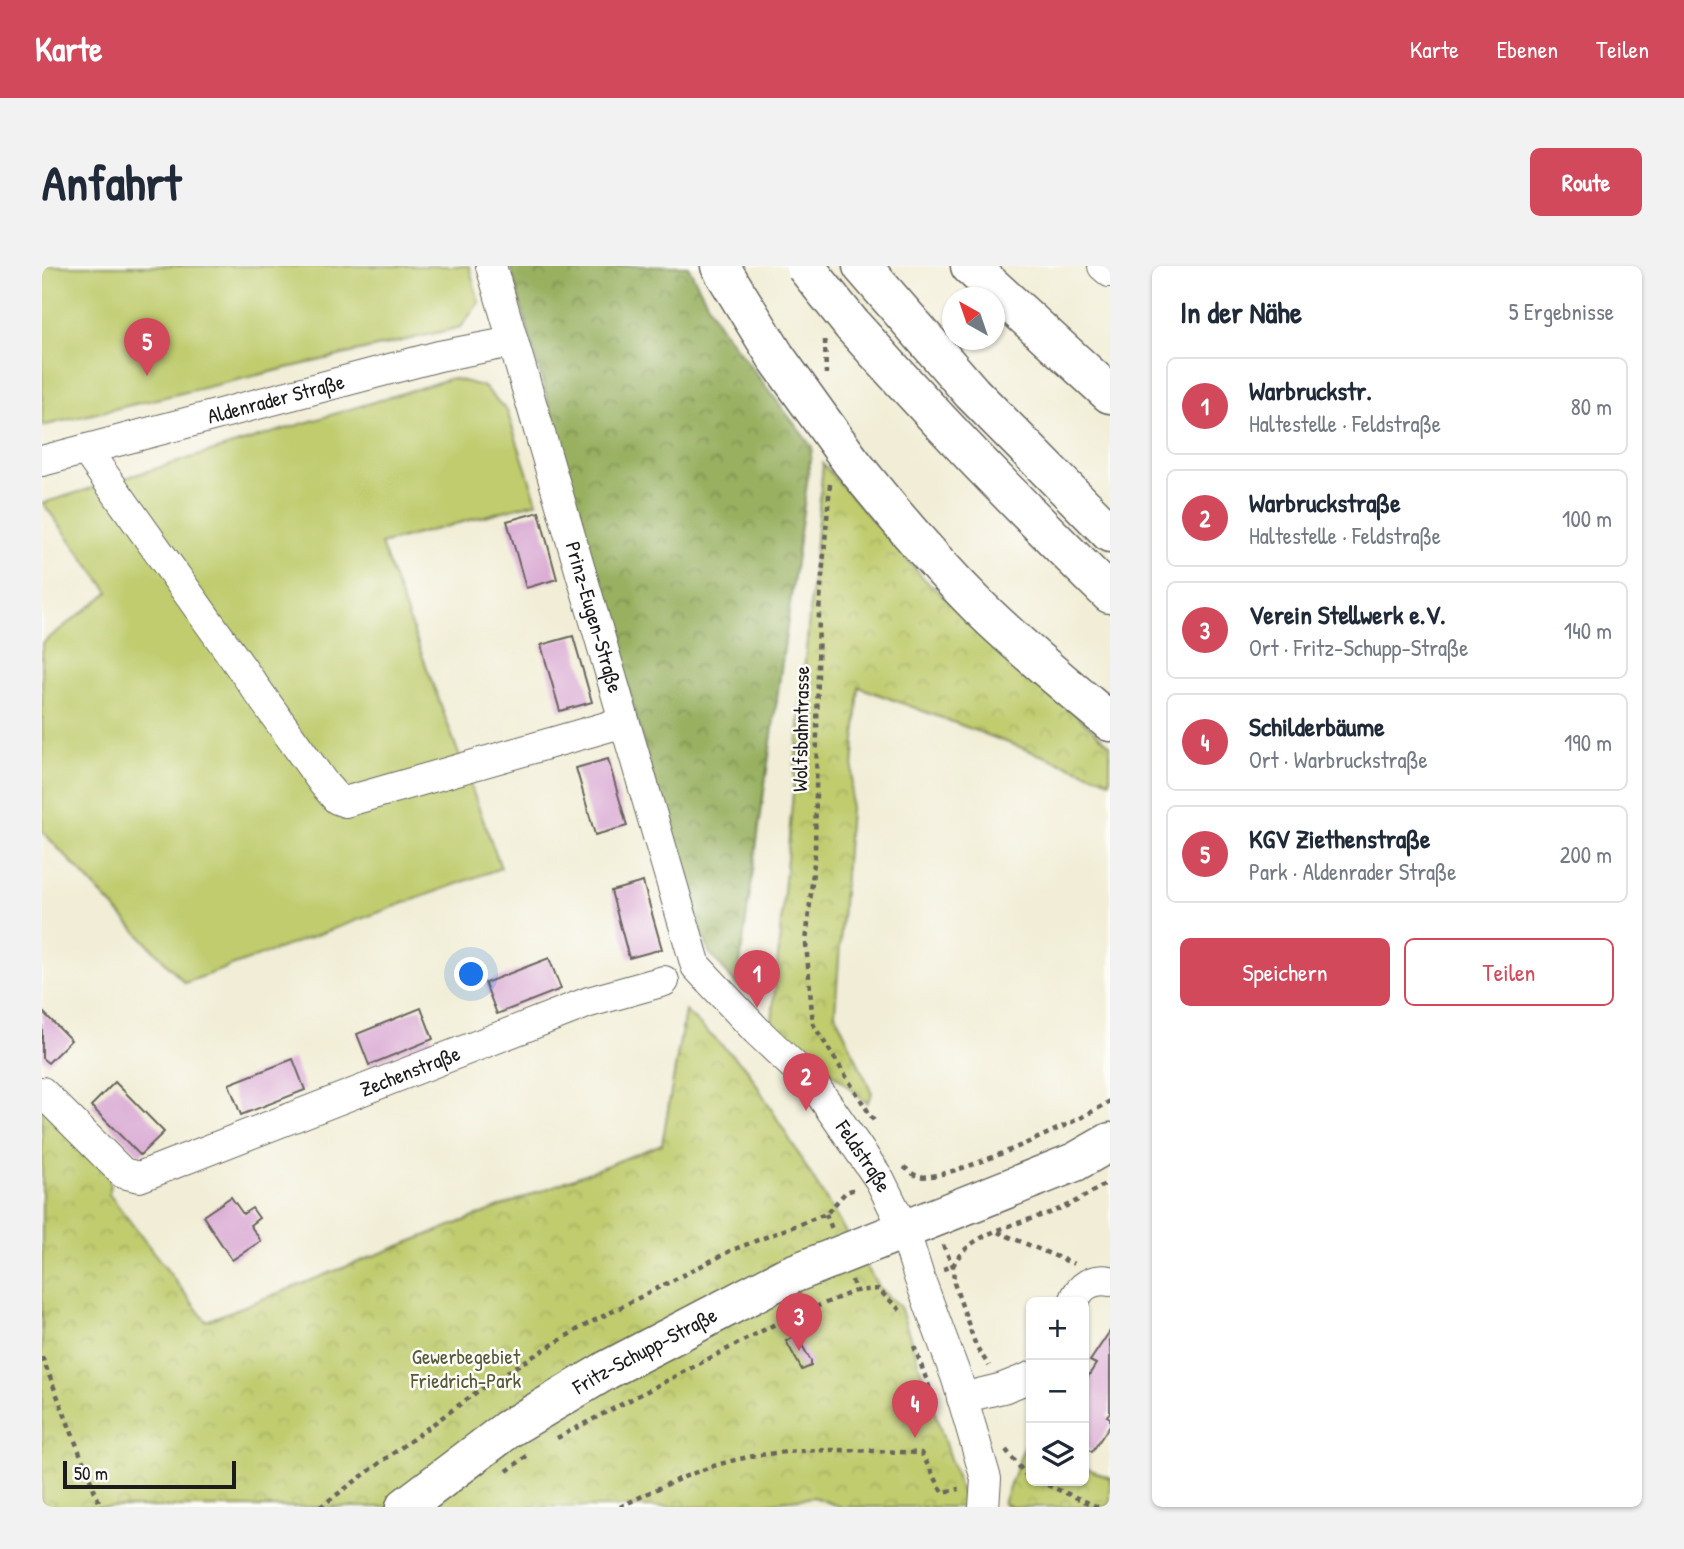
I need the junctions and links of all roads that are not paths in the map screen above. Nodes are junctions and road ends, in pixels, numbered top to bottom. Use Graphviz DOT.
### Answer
graph roads {
  1 [pos="491,266"];
  2 [pos="720,266"];
  3 [pos="805,266"];
  4 [pos="862,266"];
  5 [pos="970,266"];
  6 [pos="1103,266"];
  7 [pos="1110,272"];
  8 [pos="512,342"];
  9 [pos="1110,394"];
  10 [pos="86,450"];
  11 [pos="42,461"];
  12 [pos="1110,533"];
  13 [pos="1110,594"];
  14 [pos="624,722"];
  15 [pos="1110,722"];
  16 [pos="696,966"];
  17 [pos="664,981"];
  18 [pos="42,1092"];
  19 [pos="1110,1142"];
  20 [pos="904,1229"];
  21 [pos="1102,1281"];
  22 [pos="1076,1297"];
  23 [pos="1026,1379"];
  24 [pos="949,1404"];
  25 [pos="985,1493"];
  26 [pos="405,1507"];
  1 -- 8 [label="street, Prinz-Eugen-Straße"];
  2 -- 15 [label="main road, bridge"];
  3 -- 13 [label="main road, bridge"];
  4 -- 12 [label="main road"];
  5 -- 9 [label="main road"];
  6 -- 7 [label="street"];
  8 -- 10 [label="street, Aldenrader Straße"];
  8 -- 14 [label="street, Prinz-Eugen-Straße"];
  10 -- 11 [label="street, Aldenrader Straße"];
  10 -- 14 [label="street"];
  14 -- 16 [label="street, Prinz-Eugen-Straße"];
  16 -- 20 [label="street, Feldstraße"];
  17 -- 18 [label="street, Zechenstraße"];
  19 -- 20 [label="main road, Fritz-Schupp-Straße"];
  20 -- 24 [label="street, Feldstraße"];
  20 -- 26 [label="main road, Fritz-Schupp-Straße"];
  21 -- 22 [label="street"];
  23 -- 24 [label="street"];
  24 -- 25 [label="street, Feldstraße"];
}
